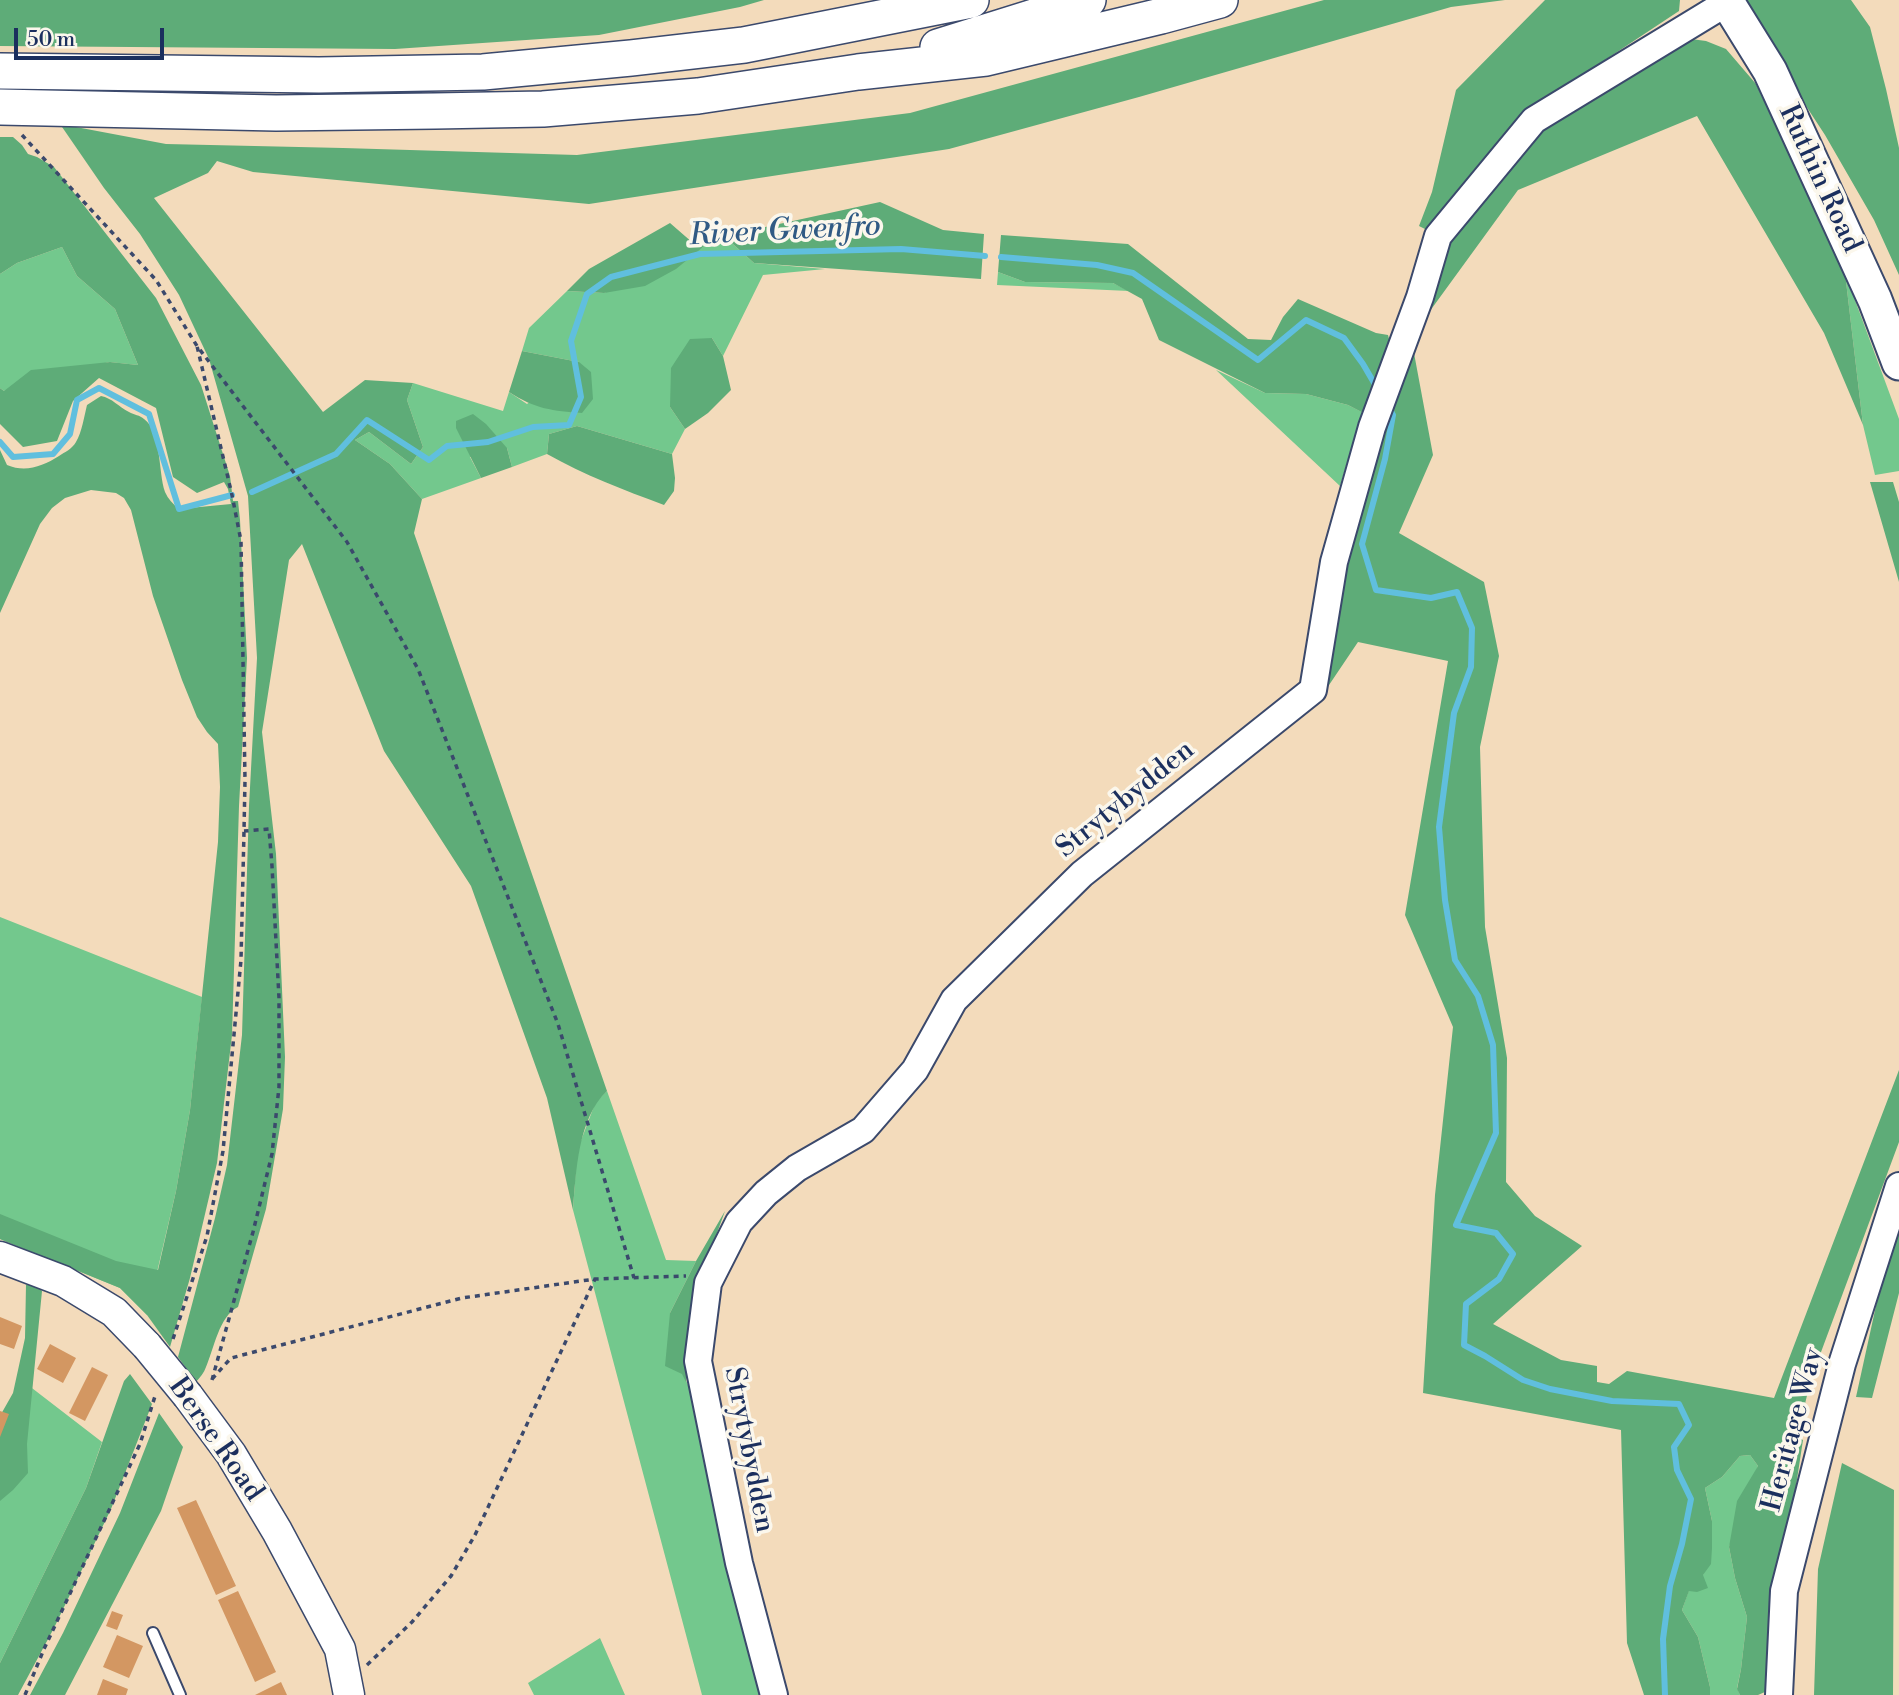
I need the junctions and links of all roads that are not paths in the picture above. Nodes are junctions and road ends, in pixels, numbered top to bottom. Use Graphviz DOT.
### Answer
graph roads {
  1 [pos="904,0"];
  2 [pos="971,0"];
  3 [pos="1088,0"];
  4 [pos="1220,0"];
  5 [pos="1727,1"];
  6 [pos="858,23"];
  7 [pos="0,71"];
  8 [pos="858,72"];
  9 [pos="9,119"];
  10 [pos="1899,363"];
  11 [pos="1899,1186"];
  12 [pos="0,1257"];
  13 [pos="153,1633"];
  14 [pos="349,1694"];
  15 [pos="180,1695"];
  16 [pos="774,1695"];
  17 [pos="1779,1695"];
  1 -- 6 [label="highway"];
  2 -- 6 [label="highway"];
  3 -- 8 [label="highway"];
  4 -- 8 [label="highway"];
  5 -- 10 [label="main road, Ruthin Road"];
  5 -- 16 [label="street, Strytybydden"];
  6 -- 7 [label="highway"];
  8 -- 9 [label="highway"];
  11 -- 17 [label="street, Heritage Way"];
  12 -- 14 [label="main road, Berse Road, bridge"];
  13 -- 15 [label="lane"];
}
